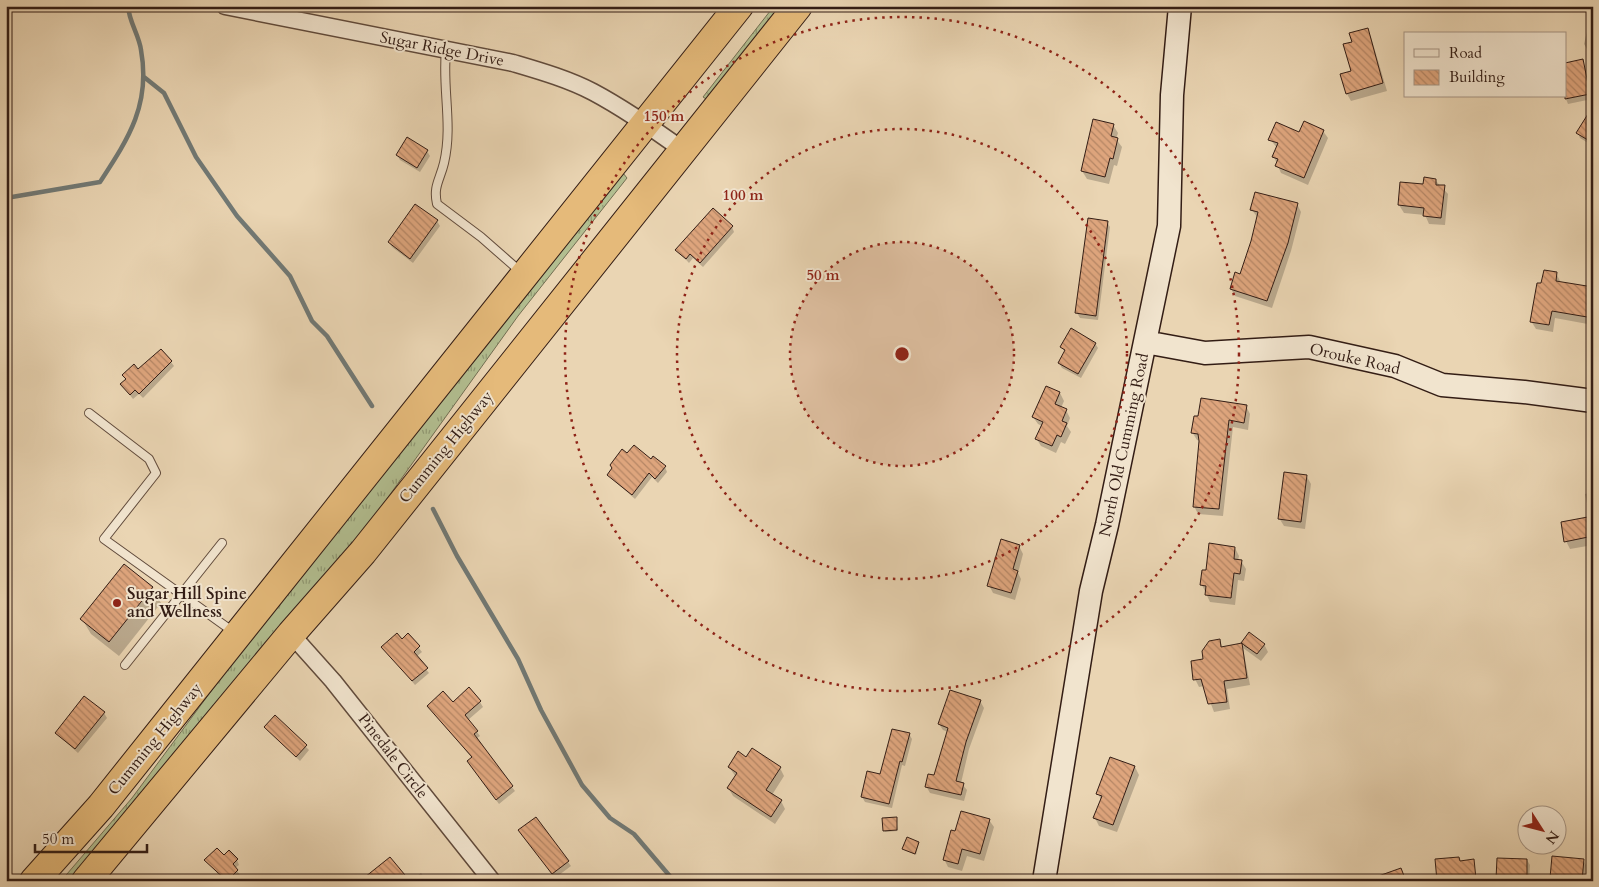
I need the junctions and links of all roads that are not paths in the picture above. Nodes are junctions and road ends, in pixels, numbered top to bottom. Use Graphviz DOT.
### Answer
graph roads {
  1 [pos="225,6"];
  2 [pos="739,6"];
  3 [pos="798,6"];
  4 [pos="1180,6"];
  5 [pos="446,50"];
  6 [pos="647,124"];
  7 [pos="684,151"];
  8 [pos="525,276"];
  9 [pos="1145,342"];
  10 [pos="1593,401"];
  11 [pos="89,413"];
  12 [pos="222,543"];
  13 [pos="181,596"];
  14 [pos="291,634"];
  15 [pos="238,635"];
  16 [pos="125,666"];
  17 [pos="34,881"];
  18 [pos="86,881"];
  19 [pos="492,881"];
  20 [pos="1044,881"];
  1 -- 5 [label="street, Sugar Ridge Drive"];
  2 -- 6 [label="highway, Cumming Highway"];
  3 -- 7 [label="highway, Cumming Highway"];
  4 -- 9 [label="street, North Old Cumming Road"];
  5 -- 6 [label="street, Sugar Ridge Drive"];
  5 -- 8 [label="lane"];
  6 -- 7 [label="street, Sugar Ridge Drive"];
  6 -- 8 [label="highway, Cumming Highway"];
  7 -- 14 [label="highway, Cumming Highway"];
  8 -- 15 [label="highway, Cumming Highway"];
  9 -- 10 [label="street, Orouke Road"];
  9 -- 20 [label="street, North Old Cumming Road"];
  11 -- 13 [label="lane"];
  12 -- 13 [label="lane"];
  13 -- 15 [label="lane"];
  13 -- 16 [label="lane"];
  14 -- 18 [label="highway, Cumming Highway"];
  14 -- 19 [label="street, Pinedale Circle"];
  15 -- 17 [label="highway, Cumming Highway"];
}
